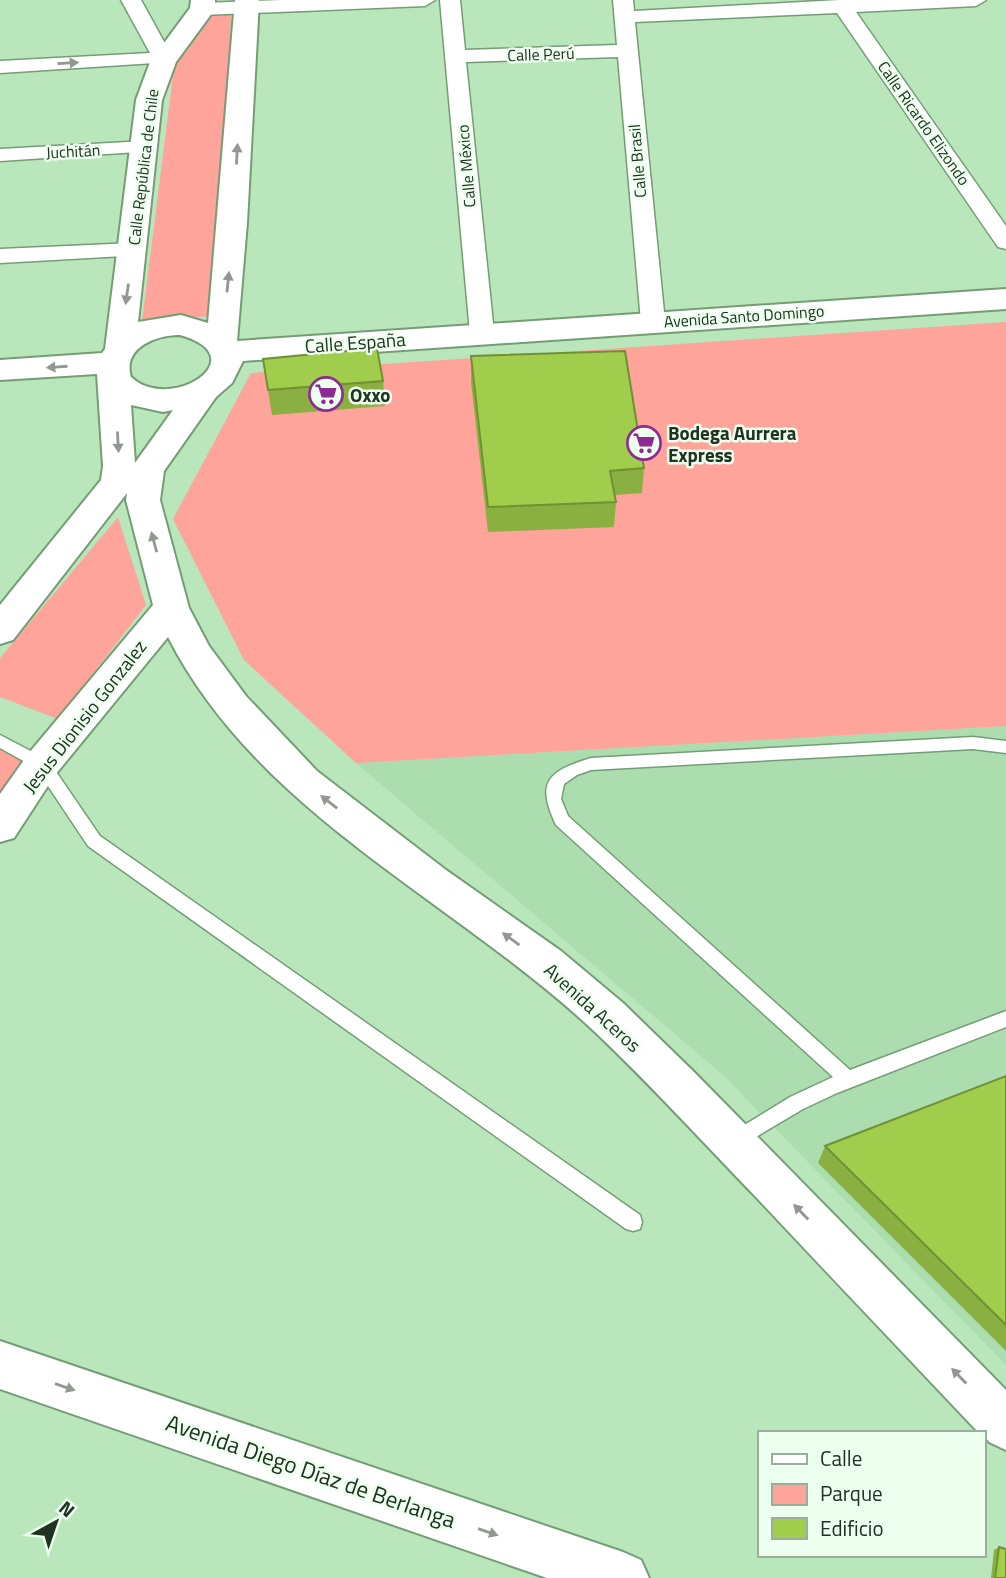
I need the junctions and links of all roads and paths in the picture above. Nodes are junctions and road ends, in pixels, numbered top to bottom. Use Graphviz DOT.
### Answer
graph roads {
  1 [pos="131,0"];
  2 [pos="425,0"];
  3 [pos="450,0"];
  4 [pos="976,0"];
  5 [pos="203,4"];
  6 [pos="247,4"];
  7 [pos="842,5"];
  8 [pos="624,8"];
  9 [pos="627,51"];
  10 [pos="456,57"];
  11 [pos="163,58"];
  12 [pos="0,67"];
  13 [pos="146,147"];
  14 [pos="0,155"];
  15 [pos="1006,242"];
  16 [pos="134,250"];
  17 [pos="0,256"];
  18 [pos="1006,299"];
  19 [pos="653,322"];
  20 [pos="482,333"];
  21 [pos="225,346"];
  22 [pos="116,362"];
  23 [pos="0,370"];
  24 [pos="203,392"];
  25 [pos="130,485"];
  26 [pos="171,608"];
  27 [pos="0,630"];
  28 [pos="0,741"];
  29 [pos="1006,747"];
  30 [pos="42,764"];
  31 [pos="0,826"];
  32 [pos="1006,1019"];
  33 [pos="848,1080"];
  34 [pos="733,1142"];
  35 [pos="633,1222"];
  36 [pos="0,1365"];
  37 [pos="1006,1425"];
  38 [pos="623,1578"];
  1 -- 11 [label="street"];
  2 -- 6 [label="street"];
  3 -- 10 [label="street, Calle México"];
  4 -- 7 [label="street"];
  5 -- 6 [label="street"];
  5 -- 11 [label="street, Calle República de Chile"];
  21 -- 6 [label="street, one-way"];
  7 -- 8 [label="street"];
  7 -- 15 [label="street, Calle Ricardo Elizondo"];
  8 -- 9 [label="street, Calle Brasil"];
  9 -- 10 [label="street, Calle Perú"];
  9 -- 19 [label="street, Calle Brasil"];
  10 -- 20 [label="street, Calle México"];
  12 -- 11 [label="street, one-way"];
  11 -- 13 [label="street, Calle República de Chile"];
  13 -- 14 [label="street, Juchitán"];
  13 -- 16 [label="street, Calle República de Chile"];
  16 -- 17 [label="street"];
  16 -- 22 [label="street, Calle República de Chile, one-way"];
  18 -- 19 [label="street, Avenida Santo Domingo"];
  19 -- 20 [label="street, Avenida Santo Domingo"];
  20 -- 21 [label="street, Calle España"];
  21 -- 22 [label="street"];
  21 -- 24 [label="street"];
  22 -- 23 [label="street, one-way"];
  22 -- 24 [label="street"];
  22 -- 25 [label="street, one-way"];
  24 -- 25 [label="street"];
  26 -- 25 [label="street, Avenida Aceros, one-way"];
  25 -- 27 [label="street"];
  26 -- 30 [label="street, Jesus Dionisio Gonzalez"];
  34 -- 26 [label="street, Avenida Aceros, one-way"];
  28 -- 30 [label="lane"];
  29 -- 33 [label="lane"];
  30 -- 31 [label="street, Jesus Dionisio Gonzalez"];
  30 -- 35 [label="lane"];
  32 -- 33 [label="lane"];
  33 -- 34 [label="lane"];
  37 -- 34 [label="street, Avenida Aceros, one-way"];
  36 -- 38 [label="street, Avenida Diego Díaz de Berlanga, one-way"];
}
